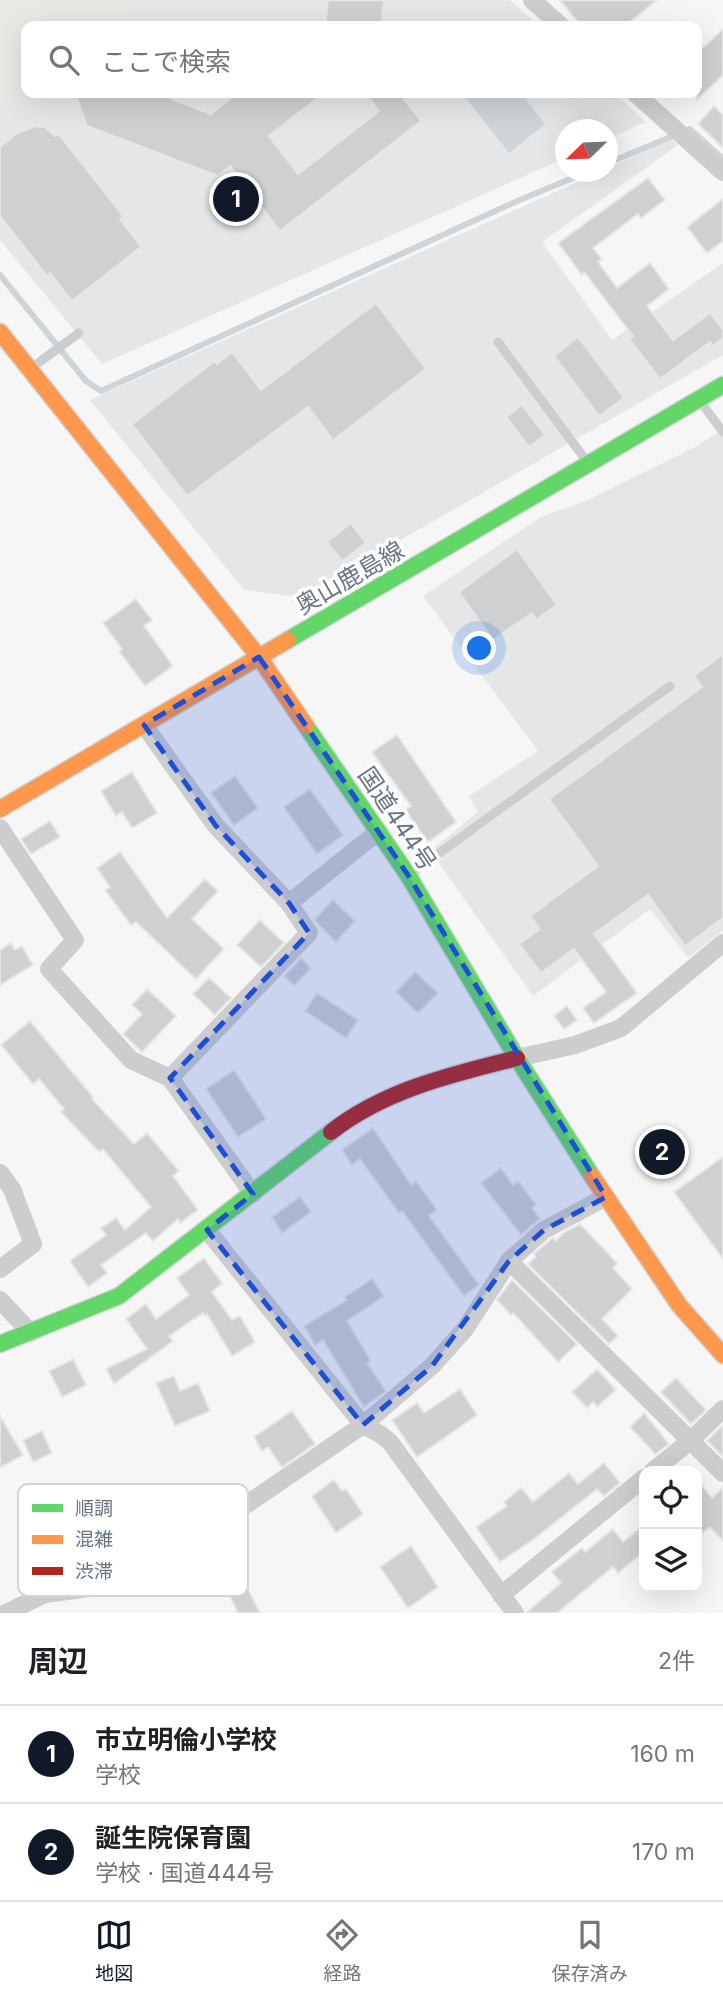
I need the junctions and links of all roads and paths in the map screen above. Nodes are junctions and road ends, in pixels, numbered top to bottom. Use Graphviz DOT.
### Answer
graph roads {
  1 [pos="532,0"];
  2 [pos="555,21"];
  3 [pos="641,98"];
  4 [pos="723,172"];
  5 [pos="0,332"];
  6 [pos="79,333"];
  7 [pos="498,342"];
  8 [pos="30,369"];
  9 [pos="723,385"];
  10 [pos="698,400"];
  11 [pos="723,432"];
  12 [pos="589,464"];
  13 [pos="259,657"];
  14 [pos="670,686"];
  15 [pos="144,725"];
  16 [pos="0,809"];
  17 [pos="0,828"];
  18 [pos="379,831"];
  19 [pos="408,875"];
  20 [pos="289,903"];
  21 [pos="723,943"];
  22 [pos="517,1058"];
  23 [pos="170,1078"];
  24 [pos="0,1173"];
  25 [pos="253,1194"];
  26 [pos="606,1197"];
  27 [pos="207,1230"];
  28 [pos="509,1261"];
  29 [pos="0,1269"];
  30 [pos="0,1300"];
  31 [pos="31,1333"];
  32 [pos="0,1344"];
  33 [pos="723,1355"];
  34 [pos="723,1409"];
  35 [pos="363,1425"];
  36 [pos="690,1441"];
  37 [pos="659,1466"];
  38 [pos="723,1474"];
  39 [pos="639,1482"];
  40 [pos="248,1503"];
  41 [pos="501,1595"];
  42 [pos="41,1596"];
  43 [pos="6,1613"];
  44 [pos="515,1613"];
  1 -- 2 [label="street"];
  3 -- 4 [label="street"];
  5 -- 8 [label="main road, 国道444号"];
  6 -- 8 [label="lane"];
  7 -- 12 [label="lane"];
  8 -- 13 [label="main road, 国道444号"];
  9 -- 10 [label="main road, 奥山鹿島線"];
  10 -- 11 [label="lane"];
  10 -- 12 [label="main road, 奥山鹿島線"];
  12 -- 13 [label="main road, 奥山鹿島線"];
  13 -- 15 [label="main road, 奥山鹿島線"];
  13 -- 18 [label="main road, 国道444号"];
  14 -- 19 [label="lane"];
  15 -- 16 [label="main road, 奥山鹿島線"];
  15 -- 20 [label="street"];
  17 -- 23 [label="street"];
  18 -- 19 [label="main road, 国道444号"];
  18 -- 20 [label="street"];
  19 -- 22 [label="main road, 国道444号"];
  20 -- 23 [label="street"];
  21 -- 22 [label="street"];
  22 -- 25 [label="main road"];
  22 -- 26 [label="main road, 国道444号"];
  23 -- 25 [label="street"];
  24 -- 29 [label="street"];
  25 -- 27 [label="main road"];
  26 -- 28 [label="street"];
  26 -- 33 [label="main road, 国道444号"];
  27 -- 31 [label="main road"];
  27 -- 35 [label="street"];
  28 -- 35 [label="street"];
  28 -- 36 [label="street"];
  30 -- 31 [label="street"];
  31 -- 32 [label="main road"];
  34 -- 36 [label="street"];
  35 -- 40 [label="street"];
  35 -- 41 [label="street"];
  36 -- 37 [label="street"];
  36 -- 38 [label="street"];
  39 -- 41 [label="street"];
  41 -- 44 [label="street"];
  42 -- 43 [label="street"];
}
